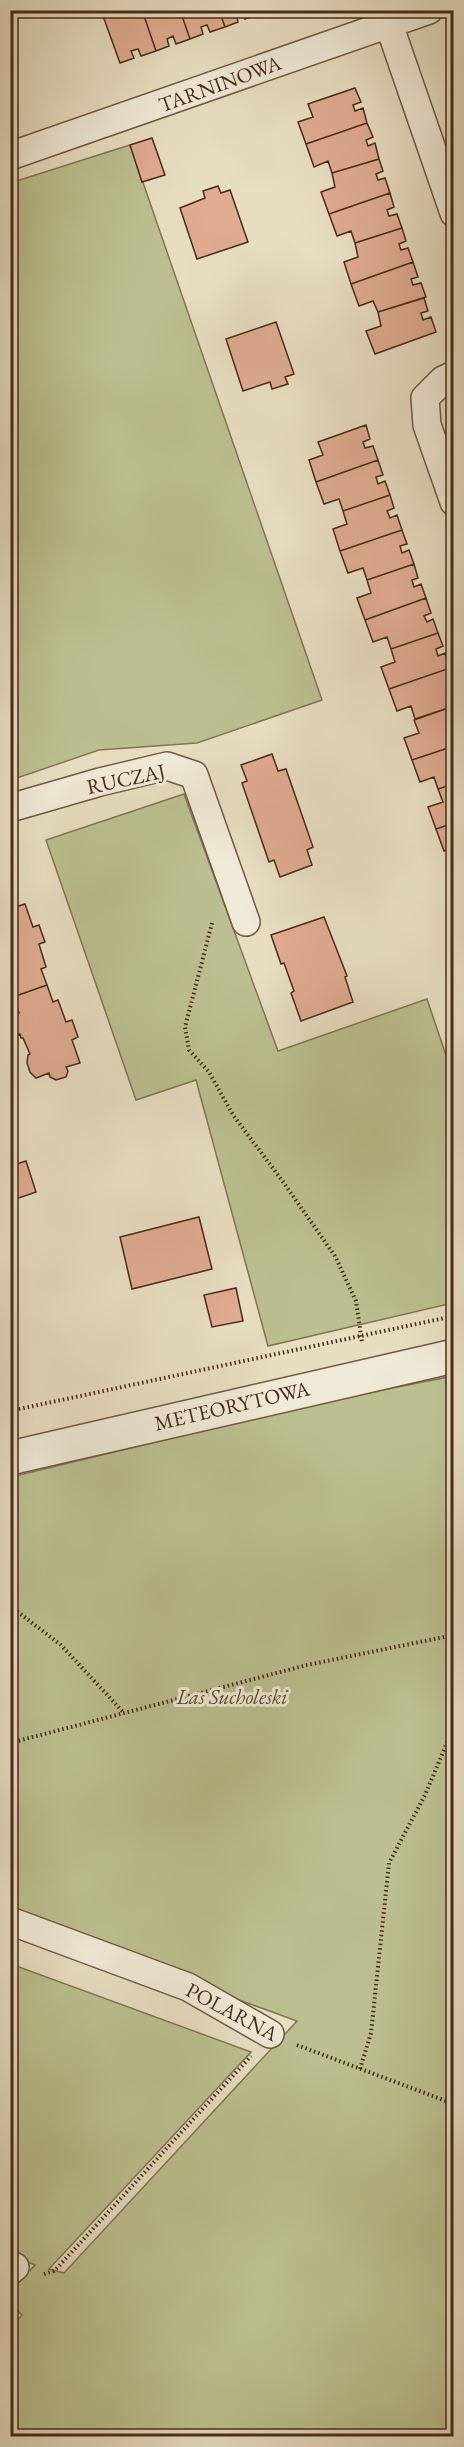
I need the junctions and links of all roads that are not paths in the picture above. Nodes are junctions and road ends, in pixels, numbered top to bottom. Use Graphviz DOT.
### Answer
graph roads {
  1 [pos="429,10"];
  2 [pos="386,17"];
  3 [pos="10,156"];
  4 [pos="453,213"];
  5 [pos="453,375"];
  6 [pos="453,502"];
  7 [pos="10,808"];
  8 [pos="246,922"];
  9 [pos="453,1356"];
  10 [pos="10,1458"];
  11 [pos="10,1921"];
  12 [pos="270,2034"];
  1 -- 2 [label="street, TARNINOWA"];
  2 -- 3 [label="street, TARNINOWA"];
  2 -- 4 [label="street"];
  5 -- 6 [label="street"];
  7 -- 8 [label="street, RUCZAJ"];
  9 -- 10 [label="street, METEORYTOWA"];
  11 -- 12 [label="street, POLARNA"];
}
